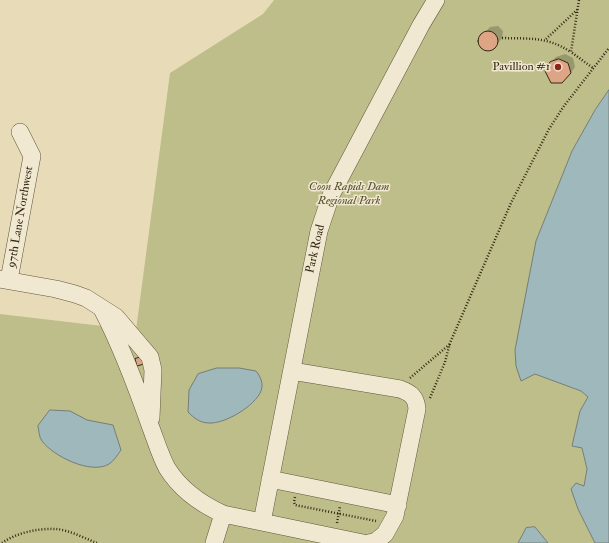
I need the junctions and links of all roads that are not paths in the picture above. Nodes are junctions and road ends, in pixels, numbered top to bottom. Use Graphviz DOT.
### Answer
graph roads {
  1 [pos="436,0"];
  2 [pos="20,132"];
  3 [pos="5,279"];
  4 [pos="102,310"];
  5 [pos="292,371"];
  6 [pos="151,428"];
  7 [pos="270,479"];
  8 [pos="398,505"];
  9 [pos="223,514"];
  10 [pos="262,522"];
  11 [pos="214,543"];
  12 [pos="363,543"];
  13 [pos="370,543"];
  1 -- 5 [label="street, Park Road"];
  2 -- 3 [label="street, 97th Lane Northwest"];
  3 -- 4 [label="street"];
  4 -- 6 [label="street"];
  4 -- 6 [label="street"];
  5 -- 7 [label="street, Park Road"];
  5 -- 8 [label="street"];
  6 -- 9 [label="street"];
  7 -- 8 [label="street"];
  7 -- 10 [label="street, Park Road"];
  8 -- 13 [label="street"];
  9 -- 10 [label="street"];
  9 -- 11 [label="street"];
  10 -- 12 [label="street"];
}
